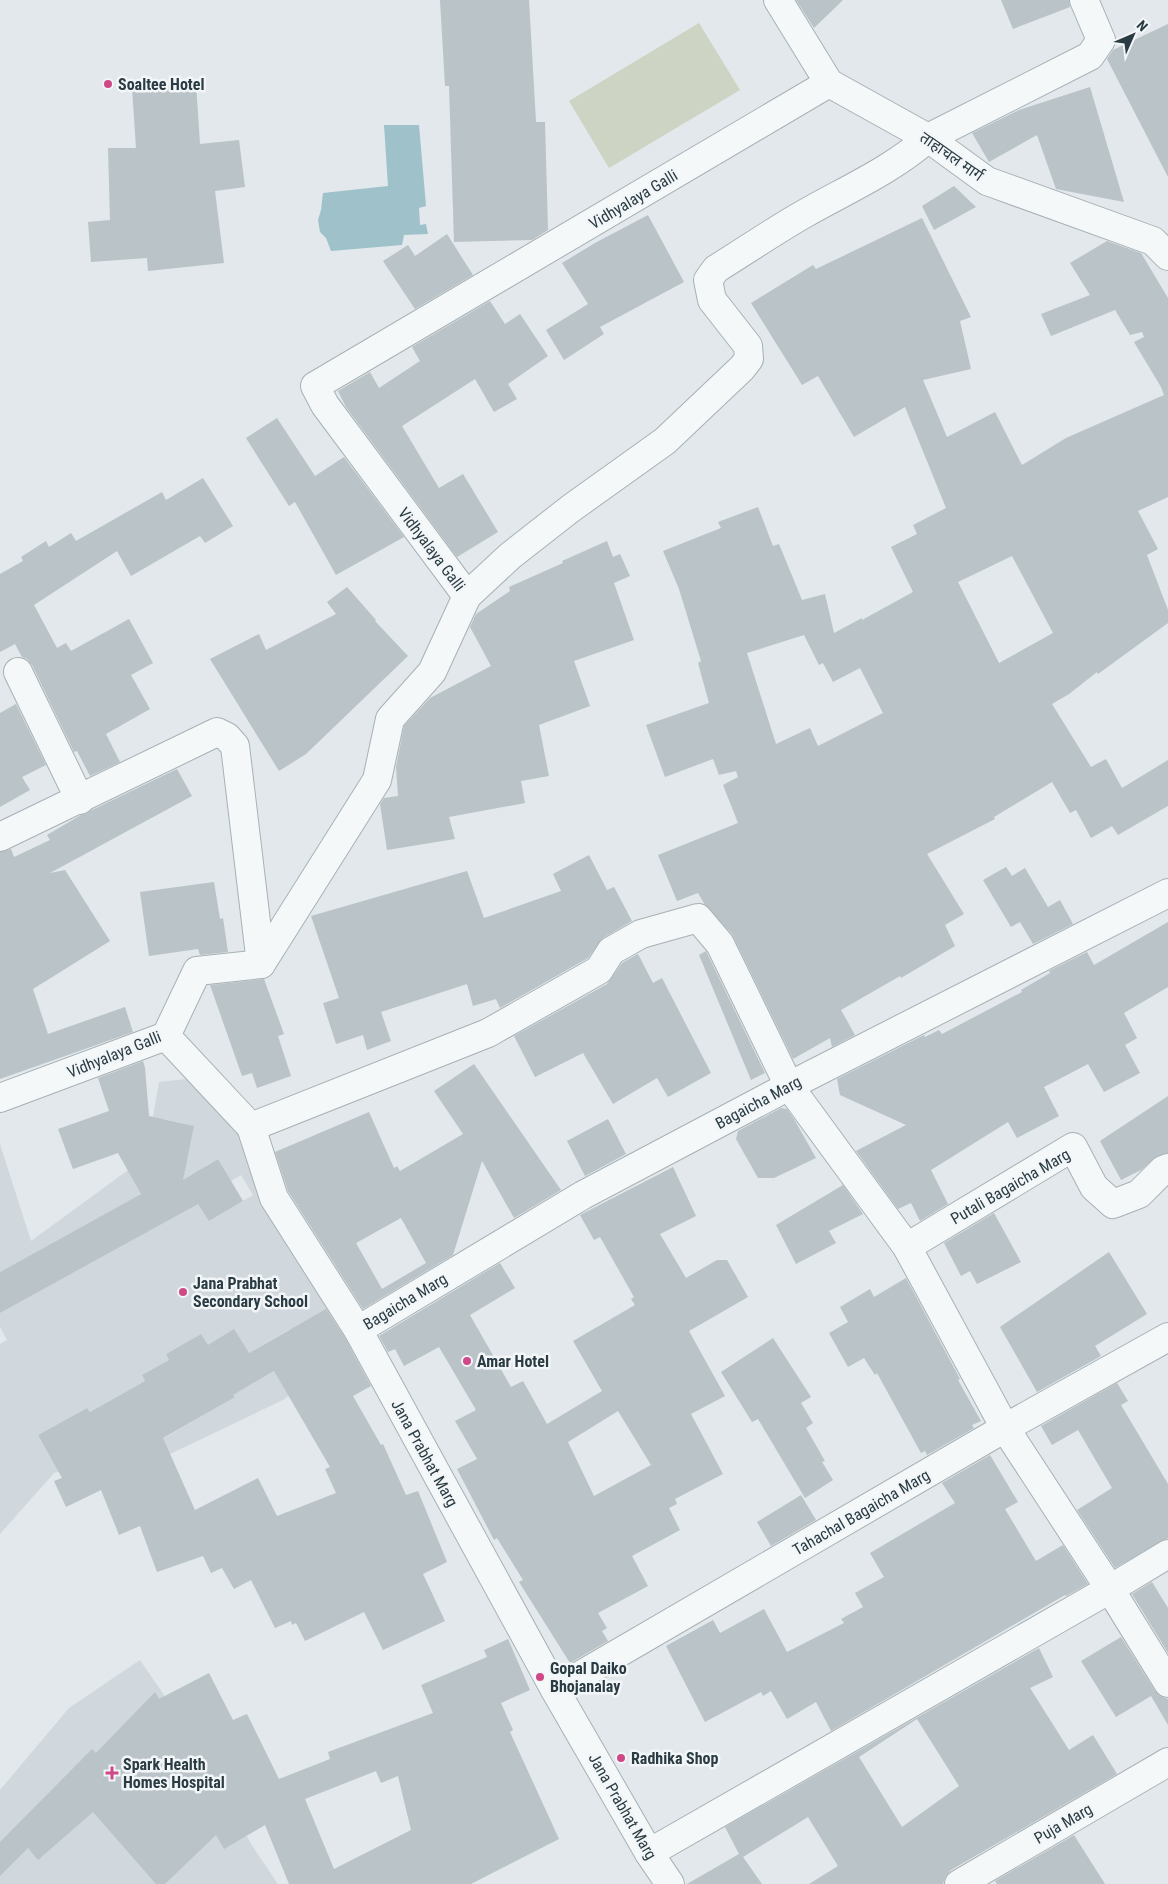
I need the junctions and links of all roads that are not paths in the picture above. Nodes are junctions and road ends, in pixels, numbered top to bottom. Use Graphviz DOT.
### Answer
graph roads {
  1 [pos="778,0"];
  2 [pos="1084,0"];
  3 [pos="830,83"];
  4 [pos="928,138"];
  5 [pos="1163,243"];
  6 [pos="467,596"];
  7 [pos="18,672"];
  8 [pos="80,800"];
  9 [pos="0,837"];
  10 [pos="1168,893"];
  11 [pos="261,964"];
  12 [pos="166,1036"];
  13 [pos="789,1086"];
  14 [pos="0,1098"];
  15 [pos="251,1127"];
  16 [pos="1168,1168"];
  17 [pos="907,1247"];
  18 [pos="358,1330"];
  19 [pos="1168,1337"];
  20 [pos="1006,1428"];
  21 [pos="1168,1554"];
  22 [pos="1110,1589"];
  23 [pos="1168,1683"];
  24 [pos="556,1690"];
  25 [pos="1168,1762"];
  26 [pos="649,1854"];
  27 [pos="670,1884"];
  28 [pos="959,1884"];
  1 -- 3 [label="street, ताहाचल मार्ग"];
  2 -- 4 [label="street"];
  3 -- 4 [label="street, ताहाचल मार्ग"];
  3 -- 6 [label="street, Vidhyalaya Galli"];
  4 -- 5 [label="street, ताहाचल मार्ग"];
  4 -- 6 [label="street"];
  6 -- 11 [label="street, Vidhyalaya Galli"];
  7 -- 8 [label="street"];
  8 -- 9 [label="street"];
  8 -- 11 [label="street"];
  10 -- 13 [label="street, Bagaicha Marg"];
  11 -- 12 [label="street, Vidhyalaya Galli"];
  12 -- 14 [label="street, Vidhyalaya Galli"];
  12 -- 15 [label="street, Jana Prabhat Marg"];
  13 -- 15 [label="street"];
  13 -- 17 [label="street"];
  13 -- 18 [label="street, Bagaicha Marg"];
  15 -- 18 [label="street, Jana Prabhat Marg"];
  16 -- 17 [label="street, Putali Bagaicha Marg"];
  17 -- 20 [label="street"];
  18 -- 24 [label="street, Jana Prabhat Marg"];
  19 -- 20 [label="street, Tahachal Bagaicha Marg"];
  20 -- 22 [label="street"];
  20 -- 24 [label="street, Tahachal Bagaicha Marg"];
  21 -- 22 [label="street"];
  22 -- 23 [label="street"];
  22 -- 26 [label="street"];
  24 -- 26 [label="street, Jana Prabhat Marg"];
  25 -- 28 [label="street, Puja Marg"];
  26 -- 27 [label="street, Jana Prabhat Marg"];
}
